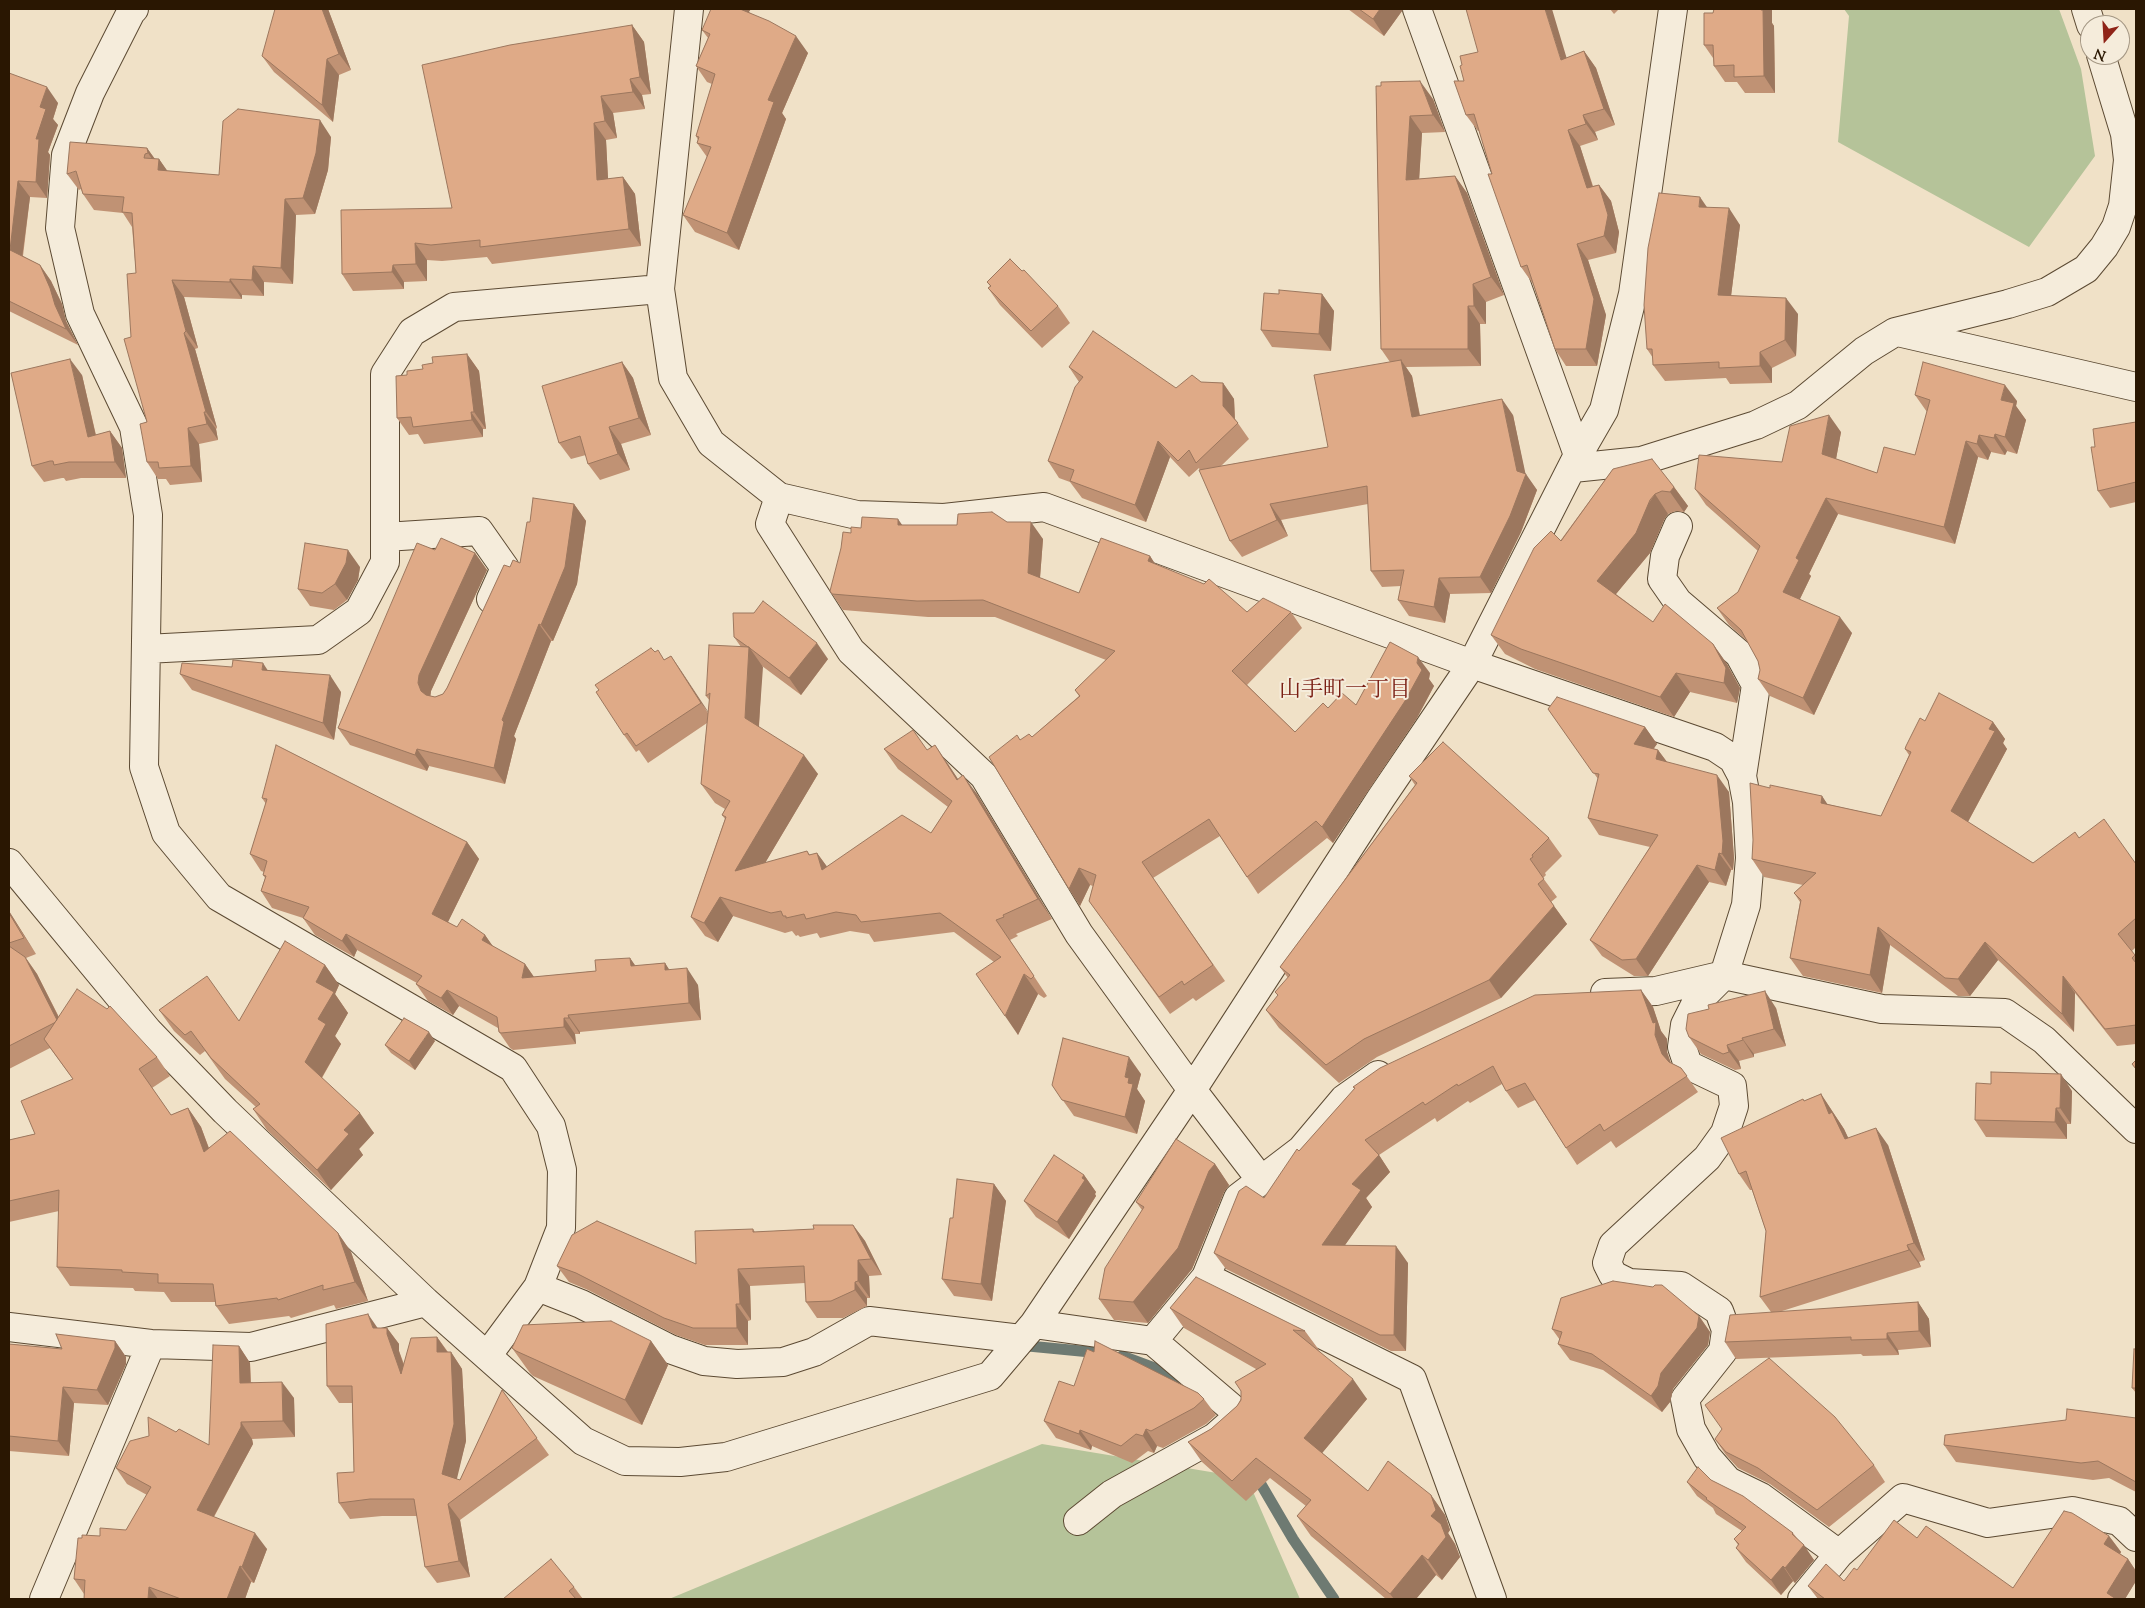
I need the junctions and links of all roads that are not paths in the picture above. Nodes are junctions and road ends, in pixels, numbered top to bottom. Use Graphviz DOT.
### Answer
graph roads {
  1 [pos="134,9"];
  2 [pos="689,9"];
  3 [pos="1417,9"];
  4 [pos="1673,9"];
  5 [pos="2104,65"];
  6 [pos="660,289"];
  7 [pos="1896,332"];
  8 [pos="2136,387"];
  9 [pos="1575,461"];
  10 [pos="779,497"];
  11 [pos="1678,526"];
  12 [pos="385,537"];
  13 [pos="481,620"];
  14 [pos="146,649"];
  15 [pos="1472,664"];
  16 [pos="1742,776"];
  17 [pos="9,864"];
  18 [pos="1724,974"];
  19 [pos="1581,994"];
  20 [pos="1401,1062"];
  21 [pos="1192,1090"];
  22 [pos="2136,1129"];
  23 [pos="1261,1180"];
  24 [pos="1206,1277"];
  25 [pos="538,1287"];
  26 [pos="426,1302"];
  27 [pos="9,1327"];
  28 [pos="1028,1332"];
  29 [pos="1153,1341"];
  30 [pos="151,1344"];
  31 [pos="487,1356"];
  32 [pos="1078,1522"];
  33 [pos="2136,1537"];
  34 [pos="1839,1554"];
  35 [pos="44,1599"];
  36 [pos="1492,1599"];
  37 [pos="1802,1599"];
  1 -- 14 [label="street"];
  2 -- 6 [label="street"];
  3 -- 9 [label="street"];
  4 -- 9 [label="street"];
  5 -- 7 [label="street"];
  6 -- 10 [label="street"];
  6 -- 12 [label="street"];
  7 -- 8 [label="street"];
  7 -- 9 [label="street"];
  9 -- 15 [label="street"];
  10 -- 15 [label="street"];
  10 -- 21 [label="street"];
  11 -- 16 [label="street"];
  12 -- 13 [label="street"];
  12 -- 14 [label="street"];
  14 -- 25 [label="street"];
  15 -- 16 [label="street"];
  15 -- 21 [label="street"];
  16 -- 18 [label="street"];
  17 -- 26 [label="street"];
  18 -- 19 [label="street"];
  18 -- 22 [label="street"];
  18 -- 34 [label="street"];
  20 -- 23 [label="street"];
  21 -- 23 [label="street"];
  21 -- 28 [label="street"];
  23 -- 24 [label="street"];
  24 -- 29 [label="street"];
  24 -- 36 [label="street"];
  25 -- 28 [label="street"];
  25 -- 31 [label="street"];
  26 -- 30 [label="street"];
  26 -- 31 [label="street"];
  27 -- 30 [label="street"];
  28 -- 29 [label="street"];
  28 -- 31 [label="street"];
  29 -- 32 [label="street"];
  30 -- 35 [label="street"];
  33 -- 34 [label="street"];
  34 -- 37 [label="street"];
}
